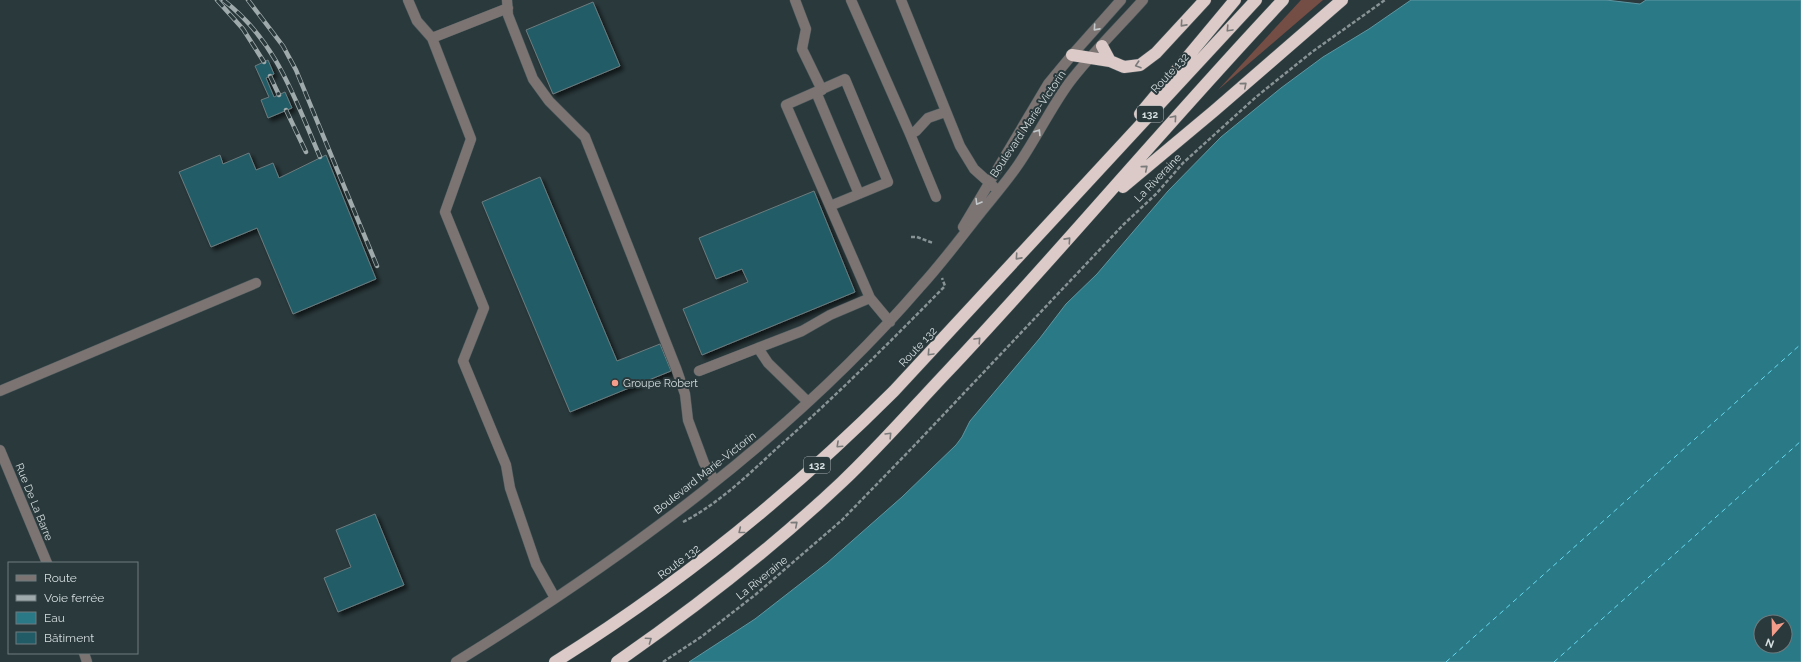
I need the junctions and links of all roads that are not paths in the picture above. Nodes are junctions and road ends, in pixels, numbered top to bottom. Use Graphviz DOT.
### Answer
graph roads {
  1 [pos="408,0"];
  2 [pos="795,0"];
  3 [pos="852,0"];
  4 [pos="901,0"];
  5 [pos="1121,0"];
  6 [pos="1205,0"];
  7 [pos="1235,0"];
  8 [pos="1256,0"];
  9 [pos="1283,0"];
  10 [pos="1342,0"];
  11 [pos="1139,2"];
  12 [pos="507,4"];
  13 [pos="432,38"];
  14 [pos="1102,46"];
  15 [pos="1072,55"];
  16 [pos="1090,58"];
  17 [pos="1110,61"];
  18 [pos="1062,66"];
  19 [pos="1074,76"];
  20 [pos="819,91"];
  21 [pos="945,112"];
  22 [pos="910,134"];
  23 [pos="989,184"];
  24 [pos="998,190"];
  25 [pos="859,194"];
  26 [pos="936,197"];
  27 [pos="830,206"];
  28 [pos="1094,211"];
  29 [pos="1044,228"];
  30 [pos="939,266"];
  31 [pos="256,283"];
  32 [pos="870,298"];
  33 [pos="890,322"];
  34 [pos="758,348"];
  35 [pos="699,371"];
  36 [pos="0,391"];
  37 [pos="808,402"];
  38 [pos="0,450"];
  39 [pos="715,481"];
  40 [pos="47,562"];
  41 [pos="555,598"];
  42 [pos="456,662"];
  43 [pos="555,662"];
  44 [pos="617,662"];
  1 -- 13 [label="street"];
  2 -- 20 [label="street"];
  3 -- 22 [label="street"];
  4 -- 21 [label="street"];
  5 -- 15 [label="street, Boulevard Marie-Victorin, one-way"];
  6 -- 17 [label="highway, one-way"];
  7 -- 29 [label="highway"];
  8 -- 29 [label="highway, Route 132 / 132, one-way"];
  28 -- 9 [label="highway, 132, one-way"];
  28 -- 10 [label="highway, one-way"];
  11 -- 14 [label="street, Boulevard Marie-Victorin"];
  12 -- 13 [label="street"];
  12 -- 39 [label="street"];
  13 -- 41 [label="street"];
  14 -- 16 [label="street, Boulevard Marie-Victorin"];
  14 -- 17 [label="highway"];
  15 -- 16 [label="highway"];
  15 -- 18 [label="street, Boulevard Marie-Victorin"];
  16 -- 17 [label="highway"];
  16 -- 19 [label="street, Boulevard Marie-Victorin"];
  18 -- 19 [label="street"];
  18 -- 23 [label="street, Boulevard Marie-Victorin"];
  24 -- 19 [label="street, Boulevard Marie-Victorin, one-way"];
  20 -- 25 [label="street"];
  20 -- 25 [label="street"];
  20 -- 27 [label="street"];
  21 -- 22 [label="street"];
  21 -- 23 [label="street"];
  22 -- 26 [label="street"];
  23 -- 24 [label="street"];
  23 -- 30 [label="street, Boulevard Marie-Victorin, one-way"];
  24 -- 30 [label="street, Boulevard Marie-Victorin"];
  25 -- 27 [label="street"];
  27 -- 32 [label="street"];
  44 -- 28 [label="highway, 132, one-way"];
  29 -- 43 [label="highway, Route 132 / 132, one-way"];
  30 -- 33 [label="street, Boulevard Marie-Victorin"];
  31 -- 36 [label="street"];
  32 -- 33 [label="street"];
  32 -- 34 [label="street"];
  33 -- 37 [label="street, Boulevard Marie-Victorin"];
  34 -- 35 [label="street"];
  34 -- 37 [label="street"];
  37 -- 39 [label="street, Boulevard Marie-Victorin"];
  38 -- 40 [label="street, Rue De La Barre"];
  39 -- 41 [label="street, Boulevard Marie-Victorin"];
  41 -- 42 [label="street, Boulevard Marie-Victorin"];
}
